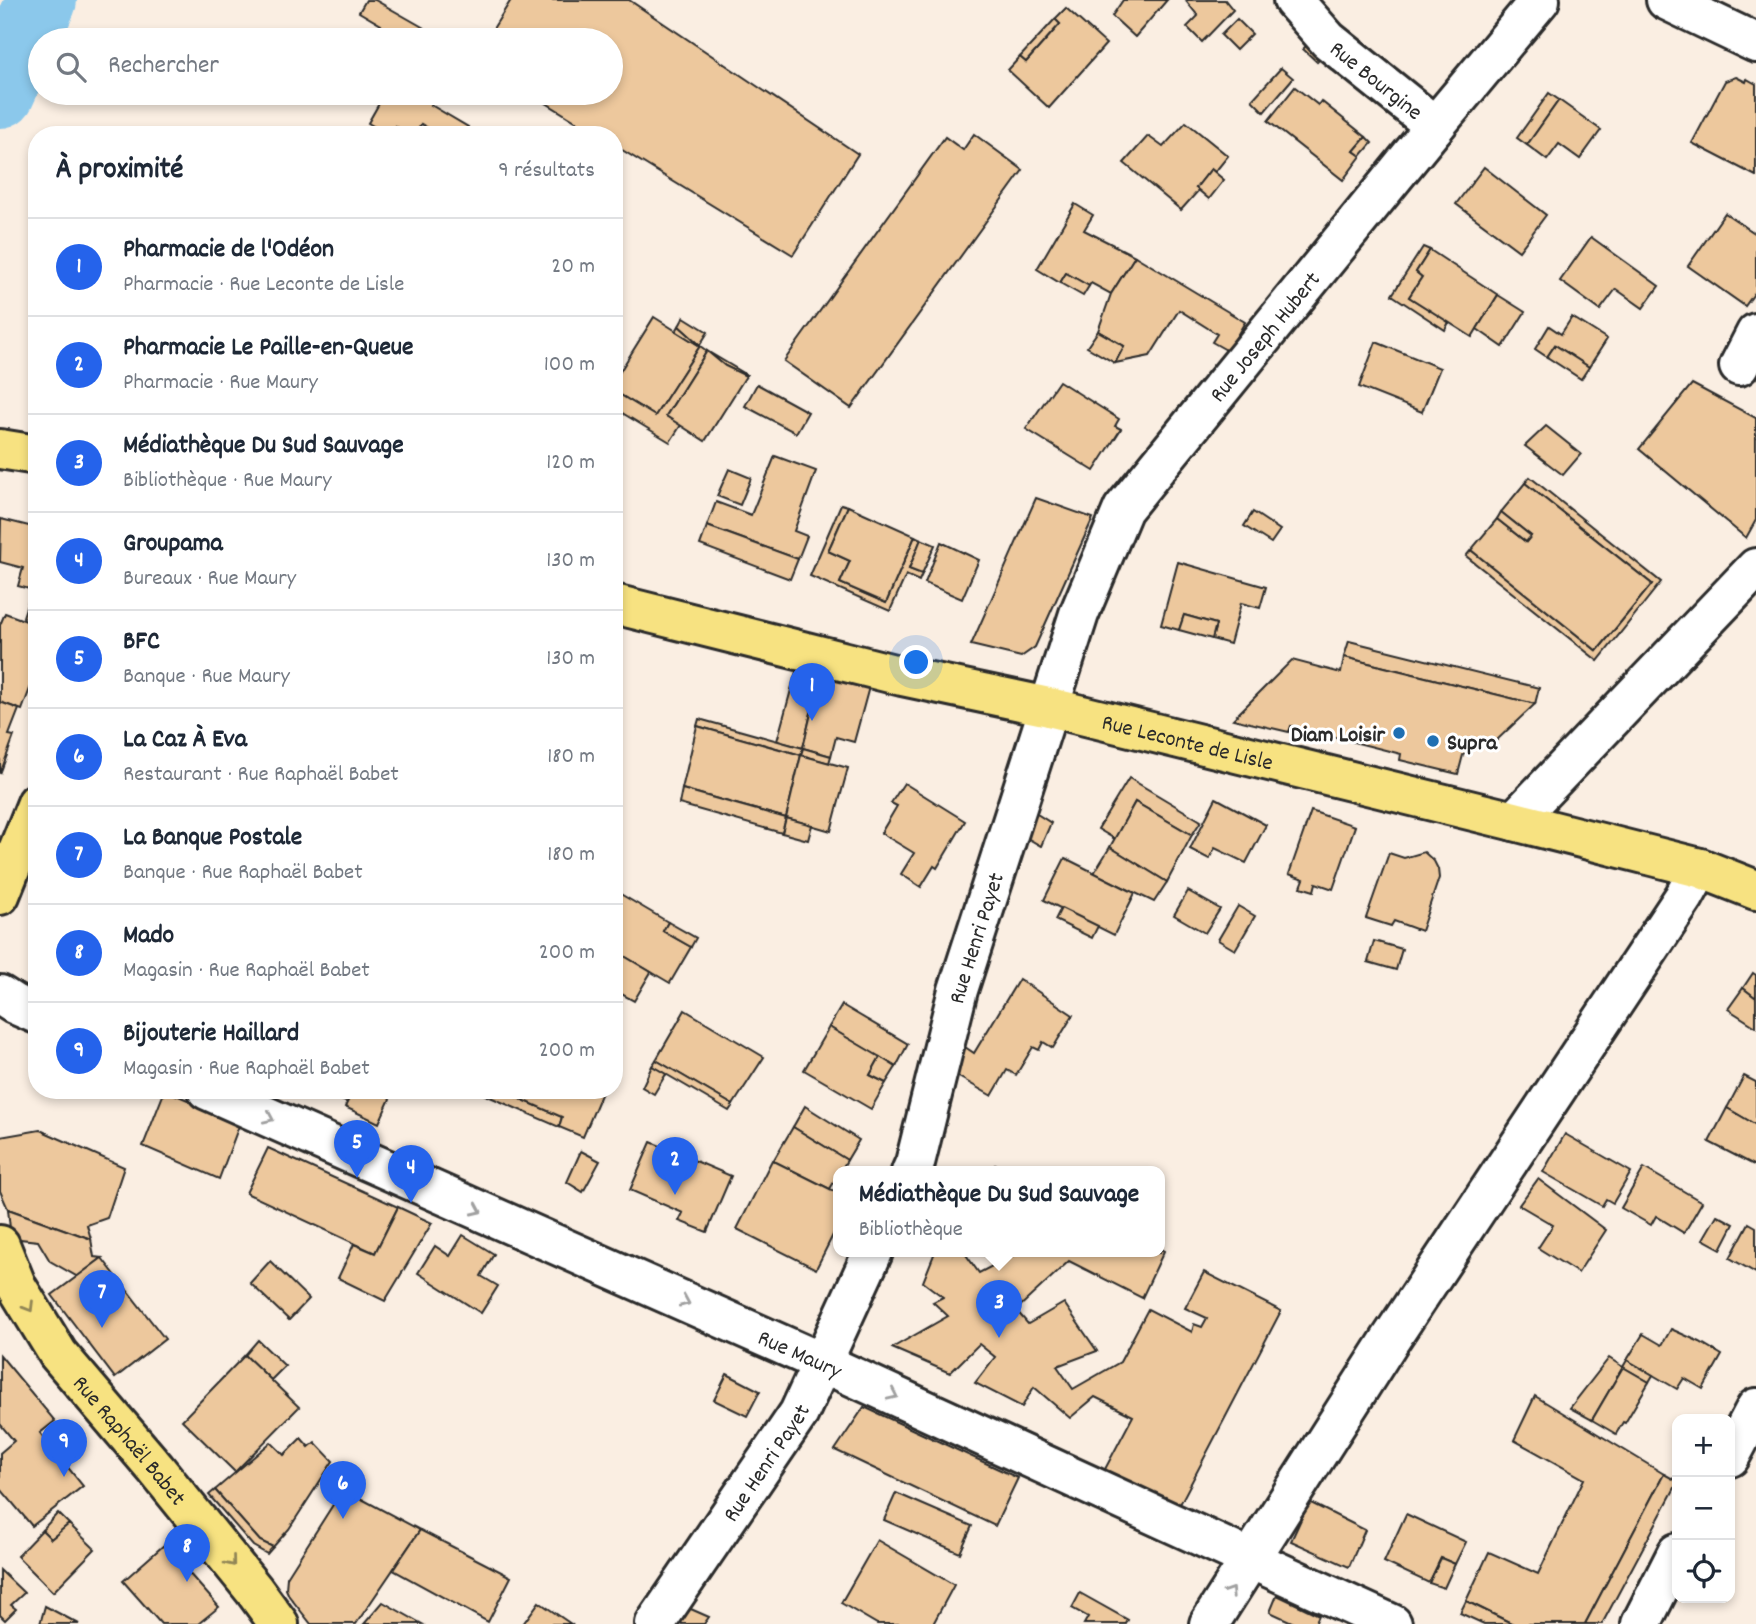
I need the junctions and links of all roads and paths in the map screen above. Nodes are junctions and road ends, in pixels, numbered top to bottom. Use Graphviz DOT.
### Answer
graph roads {
  1 [pos="1293,0"];
  2 [pos="1540,0"];
  3 [pos="1666,0"];
  4 [pos="1756,43"];
  5 [pos="1435,126"];
  6 [pos="1756,568"];
  7 [pos="623,606"];
  8 [pos="1049,707"];
  9 [pos="1514,821"];
  10 [pos="28,825"];
  11 [pos="1700,868"];
  12 [pos="1756,890"];
  13 [pos="0,895"];
  14 [pos="0,995"];
  15 [pos="28,1010"];
  16 [pos="227,1099"];
  17 [pos="914,1166"];
  18 [pos="0,1245"];
  19 [pos="871,1257"];
  20 [pos="821,1362"];
  21 [pos="1756,1408"];
  22 [pos="1735,1448"];
  23 [pos="1250,1560"];
  24 [pos="1672,1563"];
  25 [pos="279,1624"];
  26 [pos="655,1624"];
  27 [pos="1209,1624"];
  28 [pos="1392,1624"];
  29 [pos="1641,1624"];
  1 -- 5 [label="street, Rue Bourgine"];
  2 -- 5 [label="street, Rue Joseph Hubert"];
  3 -- 4 [label="street"];
  5 -- 8 [label="street, Rue Joseph Hubert"];
  6 -- 9 [label="street"];
  7 -- 8 [label="main road, Rue Leconte de Lisle"];
  8 -- 9 [label="main road, Rue Leconte de Lisle"];
  8 -- 17 [label="street, Rue Henri Payet"];
  9 -- 11 [label="main road, Rue Leconte de Lisle"];
  10 -- 13 [label="main road"];
  11 -- 12 [label="main road, Rue Leconte de Lisle"];
  11 -- 23 [label="street"];
  14 -- 15 [label="street"];
  16 -- 20 [label="street, Rue Maury, one-way"];
  18 -- 25 [label="main road, Rue Raphaël Babet, one-way"];
  19 -- 20 [label="street, Rue Henri Payet"];
  20 -- 23 [label="street, Rue Maury, one-way"];
  20 -- 26 [label="street, Rue Henri Payet"];
  21 -- 22 [label="street"];
  27 -- 23 [label="street, one-way"];
  23 -- 28 [label="street, Rue Maury"];
  24 -- 29 [label="street"];
}
